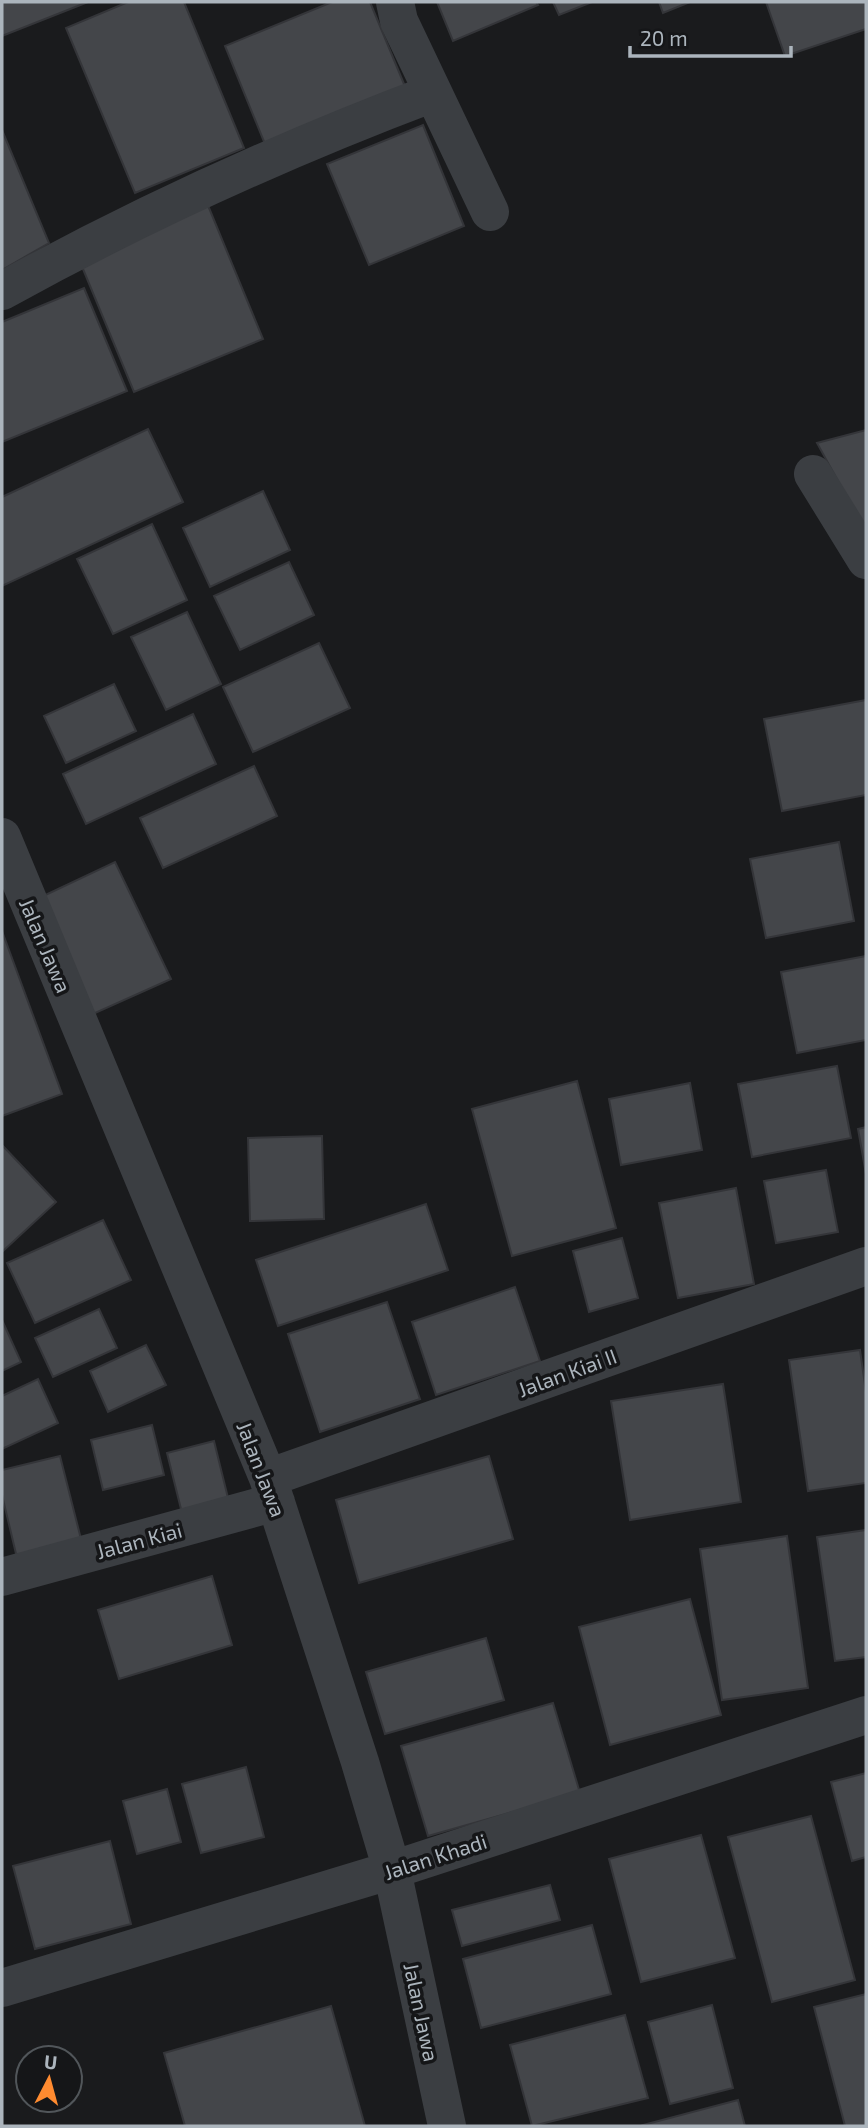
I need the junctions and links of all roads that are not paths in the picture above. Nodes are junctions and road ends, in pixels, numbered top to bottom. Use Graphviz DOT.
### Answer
graph roads {
  1 [pos="395,2"];
  2 [pos="433,93"];
  3 [pos="490,212"];
  4 [pos="2,291"];
  5 [pos="813,474"];
  6 [pos="866,561"];
  7 [pos="3,844"];
  8 [pos="866,1266"];
  9 [pos="272,1490"];
  10 [pos="2,1577"];
  11 [pos="866,1715"];
  12 [pos="392,1870"];
  13 [pos="2,1988"];
  14 [pos="447,2126"];
  1 -- 2 [label="street"];
  2 -- 3 [label="street"];
  2 -- 4 [label="street"];
  5 -- 6 [label="street"];
  7 -- 9 [label="street, Jalan Jawa"];
  8 -- 9 [label="street, Jalan Kiai II"];
  9 -- 10 [label="street, Jalan Kiai"];
  9 -- 12 [label="street, Jalan Jawa"];
  11 -- 12 [label="street, Jalan Khadi"];
  12 -- 13 [label="street, Jalan Khadi"];
  12 -- 14 [label="street, Jalan Jawa"];
}
